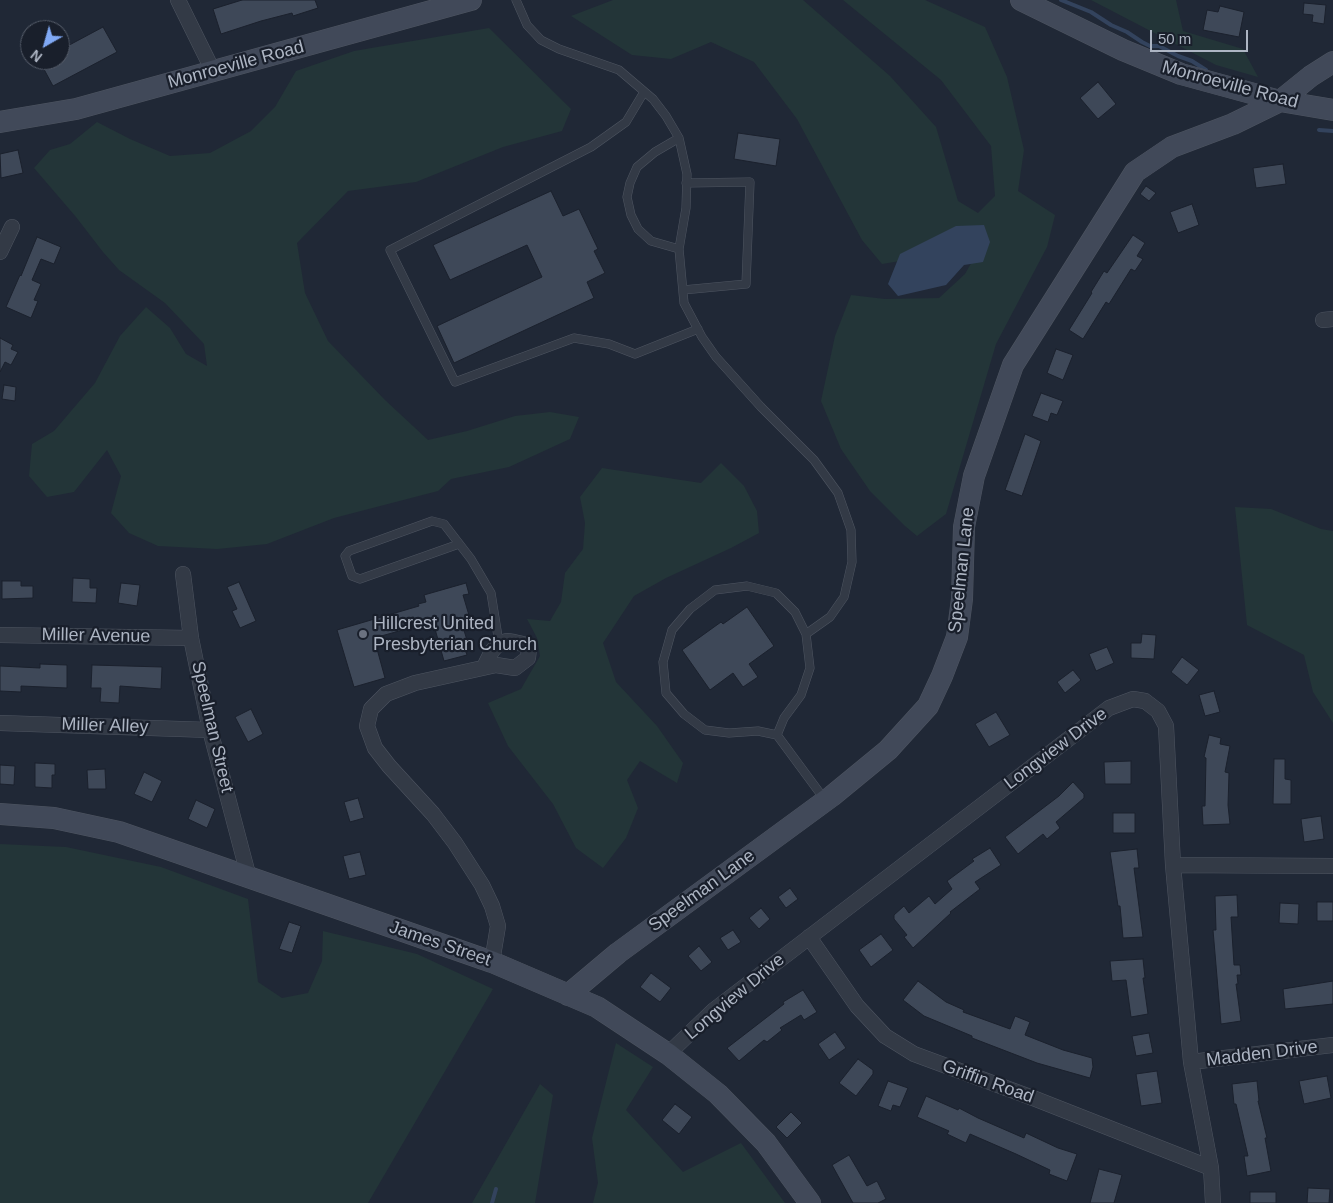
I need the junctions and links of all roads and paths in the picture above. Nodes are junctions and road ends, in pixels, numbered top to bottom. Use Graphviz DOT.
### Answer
graph roads {
  1 [pos="178,0"];
  2 [pos="471,0"];
  3 [pos="516,0"];
  4 [pos="1021,0"];
  5 [pos="1333,62"];
  6 [pos="213,71"];
  7 [pos="644,92"];
  8 [pos="1280,101"];
  9 [pos="1333,110"];
  10 [pos="0,122"];
  11 [pos="679,138"];
  12 [pos="686,183"];
  13 [pos="12,227"];
  14 [pos="679,249"];
  15 [pos="0,252"];
  16 [pos="683,290"];
  17 [pos="698,329"];
  18 [pos="459,544"];
  19 [pos="183,574"];
  20 [pos="806,634"];
  21 [pos="0,635"];
  22 [pos="191,638"];
  23 [pos="499,643"];
  24 [pos="484,668"];
  25 [pos="0,723"];
  26 [pos="210,730"];
  27 [pos="777,735"];
  28 [pos="825,800"];
  29 [pos="0,814"];
  30 [pos="1173,865"];
  31 [pos="1333,866"];
  32 [pos="249,878"];
  33 [pos="809,937"];
  34 [pos="492,962"];
  35 [pos="568,995"];
  36 [pos="1333,1045"];
  37 [pos="668,1054"];
  38 [pos="1191,1062"];
  39 [pos="1210,1168"];
  40 [pos="810,1203"];
  41 [pos="1214,1203"];
  1 -- 6 [label="street"];
  2 -- 6 [label="street, Monroeville Road"];
  3 -- 7 [label="lane"];
  4 -- 8 [label="street, Monroeville Road"];
  5 -- 8 [label="street, Speelman Lane"];
  6 -- 10 [label="street, Monroeville Road"];
  7 -- 11 [label="lane"];
  7 -- 17 [label="lane"];
  8 -- 9 [label="street, Monroeville Road"];
  8 -- 28 [label="street, Speelman Lane"];
  11 -- 12 [label="lane"];
  11 -- 14 [label="lane"];
  12 -- 14 [label="lane"];
  12 -- 16 [label="lane"];
  13 -- 15 [label="street"];
  14 -- 16 [label="lane"];
  16 -- 17 [label="lane"];
  17 -- 20 [label="lane"];
  18 -- 18 [label="lane"];
  18 -- 23 [label="lane"];
  19 -- 22 [label="street, Speelman Street"];
  20 -- 27 [label="lane"];
  20 -- 27 [label="lane"];
  21 -- 22 [label="street, Miller Avenue"];
  22 -- 26 [label="street, Speelman Street"];
  23 -- 24 [label="street"];
  23 -- 24 [label="street"];
  24 -- 34 [label="street"];
  25 -- 26 [label="street, Miller Alley"];
  26 -- 32 [label="street, Speelman Street"];
  27 -- 28 [label="lane"];
  28 -- 35 [label="street, Speelman Lane"];
  29 -- 32 [label="street, James Street"];
  30 -- 31 [label="street"];
  30 -- 33 [label="street, Longview Drive"];
  30 -- 38 [label="street, Longview Drive"];
  32 -- 34 [label="street, James Street"];
  33 -- 37 [label="street, Longview Drive"];
  33 -- 39 [label="street, Griffin Road"];
  34 -- 35 [label="street, James Street"];
  35 -- 37 [label="street, James Street"];
  36 -- 38 [label="street, Madden Drive"];
  37 -- 40 [label="street, James Street"];
  38 -- 39 [label="street, Longview Drive"];
  39 -- 41 [label="street, Longview Drive"];
}
